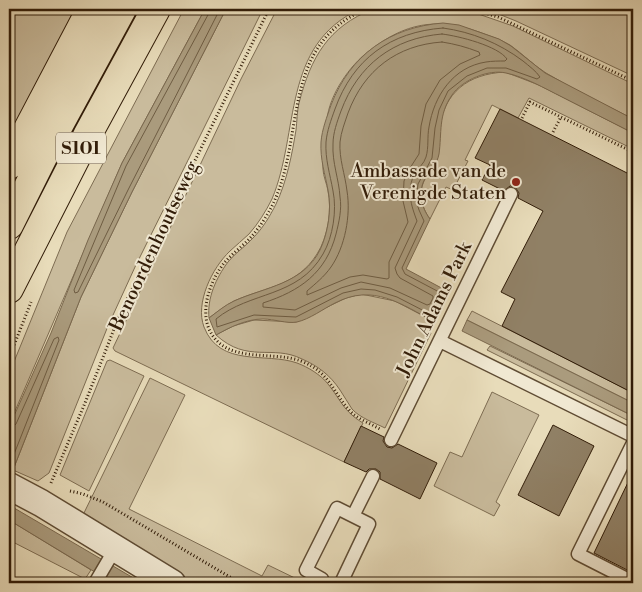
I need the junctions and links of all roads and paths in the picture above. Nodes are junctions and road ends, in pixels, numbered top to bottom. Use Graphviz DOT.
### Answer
graph roads {
  1 [pos="91,9"];
  2 [pos="122,9"];
  3 [pos="156,9"];
  4 [pos="269,9"];
  5 [pos="366,9"];
  6 [pos="471,9"];
  7 [pos="633,81"];
  8 [pos="561,117"];
  9 [pos="522,118"];
  10 [pos="553,132"];
  11 [pos="633,152"];
  12 [pos="9,165"];
  13 [pos="511,194"];
  14 [pos="9,225"];
  15 [pos="9,289"];
  16 [pos="440,341"];
  17 [pos="633,436"];
  18 [pos="392,438"];
  19 [pos="633,443"];
  20 [pos="373,476"];
  21 [pos="49,487"];
  22 [pos="15,489"];
  23 [pos="66,491"];
  24 [pos="353,516"];
  25 [pos="114,552"];
  26 [pos="96,581"];
  27 [pos="324,582"];
  28 [pos="633,582"];
  29 [pos="172,583"];
  30 [pos="240,583"];
  31 [pos="340,583"];
  1 -- 12 [label="main road"];
  2 -- 14 [label="main road, S101"];
  3 -- 15 [label="main road, S101"];
  4 -- 21 [label="path, Benoordenhoutseweg"];
  5 -- 18 [label="path"];
  6 -- 7 [label="path"];
  8 -- 9 [label="path"];
  8 -- 10 [label="path"];
  8 -- 11 [label="path"];
  13 -- 16 [label="lane, John Adams Park"];
  16 -- 17 [label="lane"];
  16 -- 18 [label="lane, John Adams Park"];
  19 -- 28 [label="lane"];
  20 -- 24 [label="lane"];
  22 -- 25 [label="street"];
  23 -- 30 [label="path"];
  24 -- 27 [label="lane"];
  24 -- 31 [label="lane"];
  25 -- 26 [label="lane"];
  25 -- 29 [label="street"];
}
